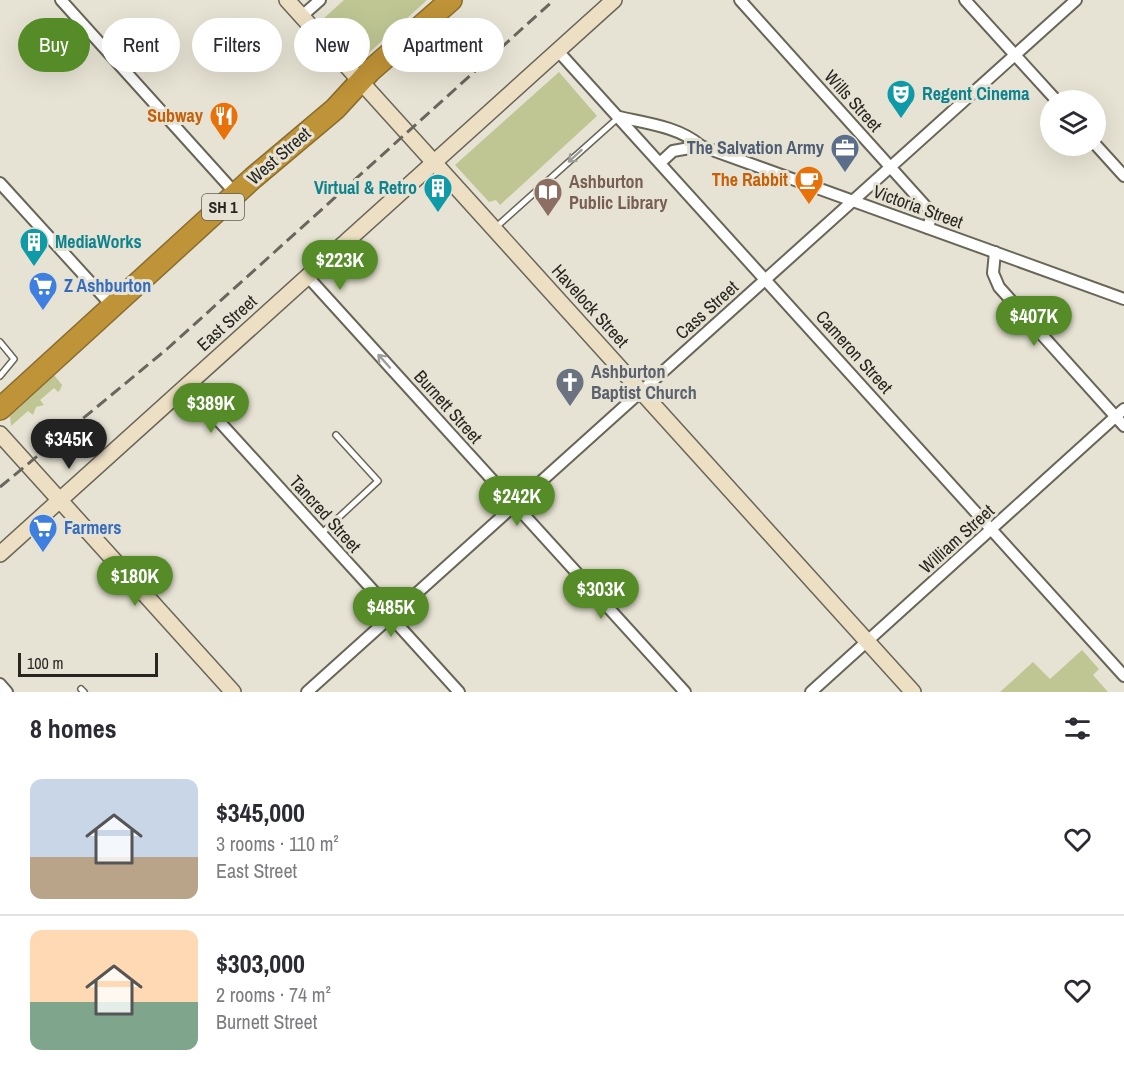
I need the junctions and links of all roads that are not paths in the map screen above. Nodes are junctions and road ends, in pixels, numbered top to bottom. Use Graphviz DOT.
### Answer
graph roads {
  1 [pos="61,0"];
  2 [pos="287,0"];
  3 [pos="320,0"];
  4 [pos="451,0"];
  5 [pos="614,0"];
  6 [pos="740,0"];
  7 [pos="965,0"];
  8 [pos="1076,0"];
  9 [pos="302,16"];
  10 [pos="558,51"];
  11 [pos="1015,55"];
  12 [pos="362,82"];
  13 [pos="1047,90"];
  14 [pos="619,117"];
  15 [pos="668,129"];
  16 [pos="701,146"];
  17 [pos="673,151"];
  18 [pos="1106,156"];
  19 [pos="434,163"];
  20 [pos="660,163"];
  21 [pos="891,167"];
  22 [pos="1124,176"];
  23 [pos="0,183"];
  24 [pos="236,194"];
  25 [pos="853,201"];
  26 [pos="928,228"];
  27 [pos="494,229"];
  28 [pos="995,252"];
  29 [pos="308,277"];
  30 [pos="766,280"];
  31 [pos="1124,299"];
  32 [pos="112,306"];
  33 [pos="0,342"];
  34 [pos="0,376"];
  35 [pos="186,386"];
  36 [pos="641,392"];
  37 [pos="0,409"];
  38 [pos="1120,413"];
  39 [pos="1124,426"];
  40 [pos="0,434"];
  41 [pos="336,435"];
  42 [pos="60,500"];
  43 [pos="514,505"];
  44 [pos="992,529"];
  45 [pos="320,534"];
  46 [pos="0,554"];
  47 [pos="390,616"];
  48 [pos="867,641"];
  49 [pos="1124,676"];
  50 [pos="0,684"];
  51 [pos="7,692"];
  52 [pos="233,692"];
  53 [pos="307,692"];
  54 [pos="459,692"];
  55 [pos="685,692"];
  56 [pos="811,692"];
  57 [pos="913,692"];
  1 -- 24 [label="street"];
  2 -- 9 [label="street, Havelock Street"];
  3 -- 9 [label="street"];
  4 -- 12 [label="highway, West Street / SH 1"];
  5 -- 10 [label="street, East Street"];
  6 -- 21 [label="street, Wills Street"];
  7 -- 11 [label="street"];
  8 -- 11 [label="street, Cass Street"];
  9 -- 12 [label="street, Havelock Street"];
  10 -- 14 [label="street, Cameron Street"];
  10 -- 19 [label="street, East Street"];
  11 -- 13 [label="street"];
  11 -- 21 [label="street, Cass Street"];
  12 -- 19 [label="street, Havelock Street"];
  12 -- 24 [label="highway, West Street / SH 1"];
  14 -- 15 [label="street, Victoria Street"];
  14 -- 20 [label="street, Cameron Street"];
  14 -- 27 [label="lane, one-way"];
  15 -- 16 [label="street, Victoria Street"];
  15 -- 17 [label="street"];
  16 -- 17 [label="street"];
  16 -- 25 [label="street, Victoria Street"];
  17 -- 20 [label="street"];
  18 -- 22 [label="street"];
  19 -- 27 [label="street, Havelock Street"];
  19 -- 29 [label="street, East Street"];
  20 -- 30 [label="street, Cameron Street"];
  21 -- 25 [label="street, Cass Street"];
  21 -- 26 [label="street, Wills Street"];
  23 -- 32 [label="street"];
  24 -- 32 [label="highway, West Street / SH 1"];
  25 -- 26 [label="street, Victoria Street"];
  25 -- 30 [label="street, Cass Street"];
  26 -- 28 [label="street, Victoria Street"];
  27 -- 36 [label="street, Havelock Street"];
  28 -- 31 [label="street, Victoria Street"];
  28 -- 38 [label="street"];
  29 -- 35 [label="street, East Street"];
  43 -- 29 [label="street, Burnett Street, one-way"];
  30 -- 36 [label="street, Cass Street"];
  30 -- 44 [label="street, Cameron Street"];
  32 -- 37 [label="highway, West Street / SH 1"];
  33 -- 34 [label="lane"];
  35 -- 42 [label="street, East Street"];
  35 -- 45 [label="street, Tancred Street"];
  36 -- 43 [label="street, Cass Street"];
  36 -- 48 [label="street, Havelock Street"];
  38 -- 39 [label="street"];
  38 -- 44 [label="street, William Street"];
  40 -- 42 [label="street"];
  41 -- 45 [label="lane"];
  42 -- 46 [label="street, East Street"];
  42 -- 52 [label="street"];
  43 -- 47 [label="street, Cass Street"];
  43 -- 55 [label="street, Burnett Street"];
  44 -- 48 [label="street, William Street"];
  44 -- 49 [label="street, Cameron Street"];
  45 -- 47 [label="street, Tancred Street"];
  47 -- 53 [label="street, Cass Street"];
  47 -- 54 [label="street, Tancred Street"];
  48 -- 56 [label="street, William Street"];
  48 -- 57 [label="street, Havelock Street"];
  50 -- 51 [label="street"];
}
